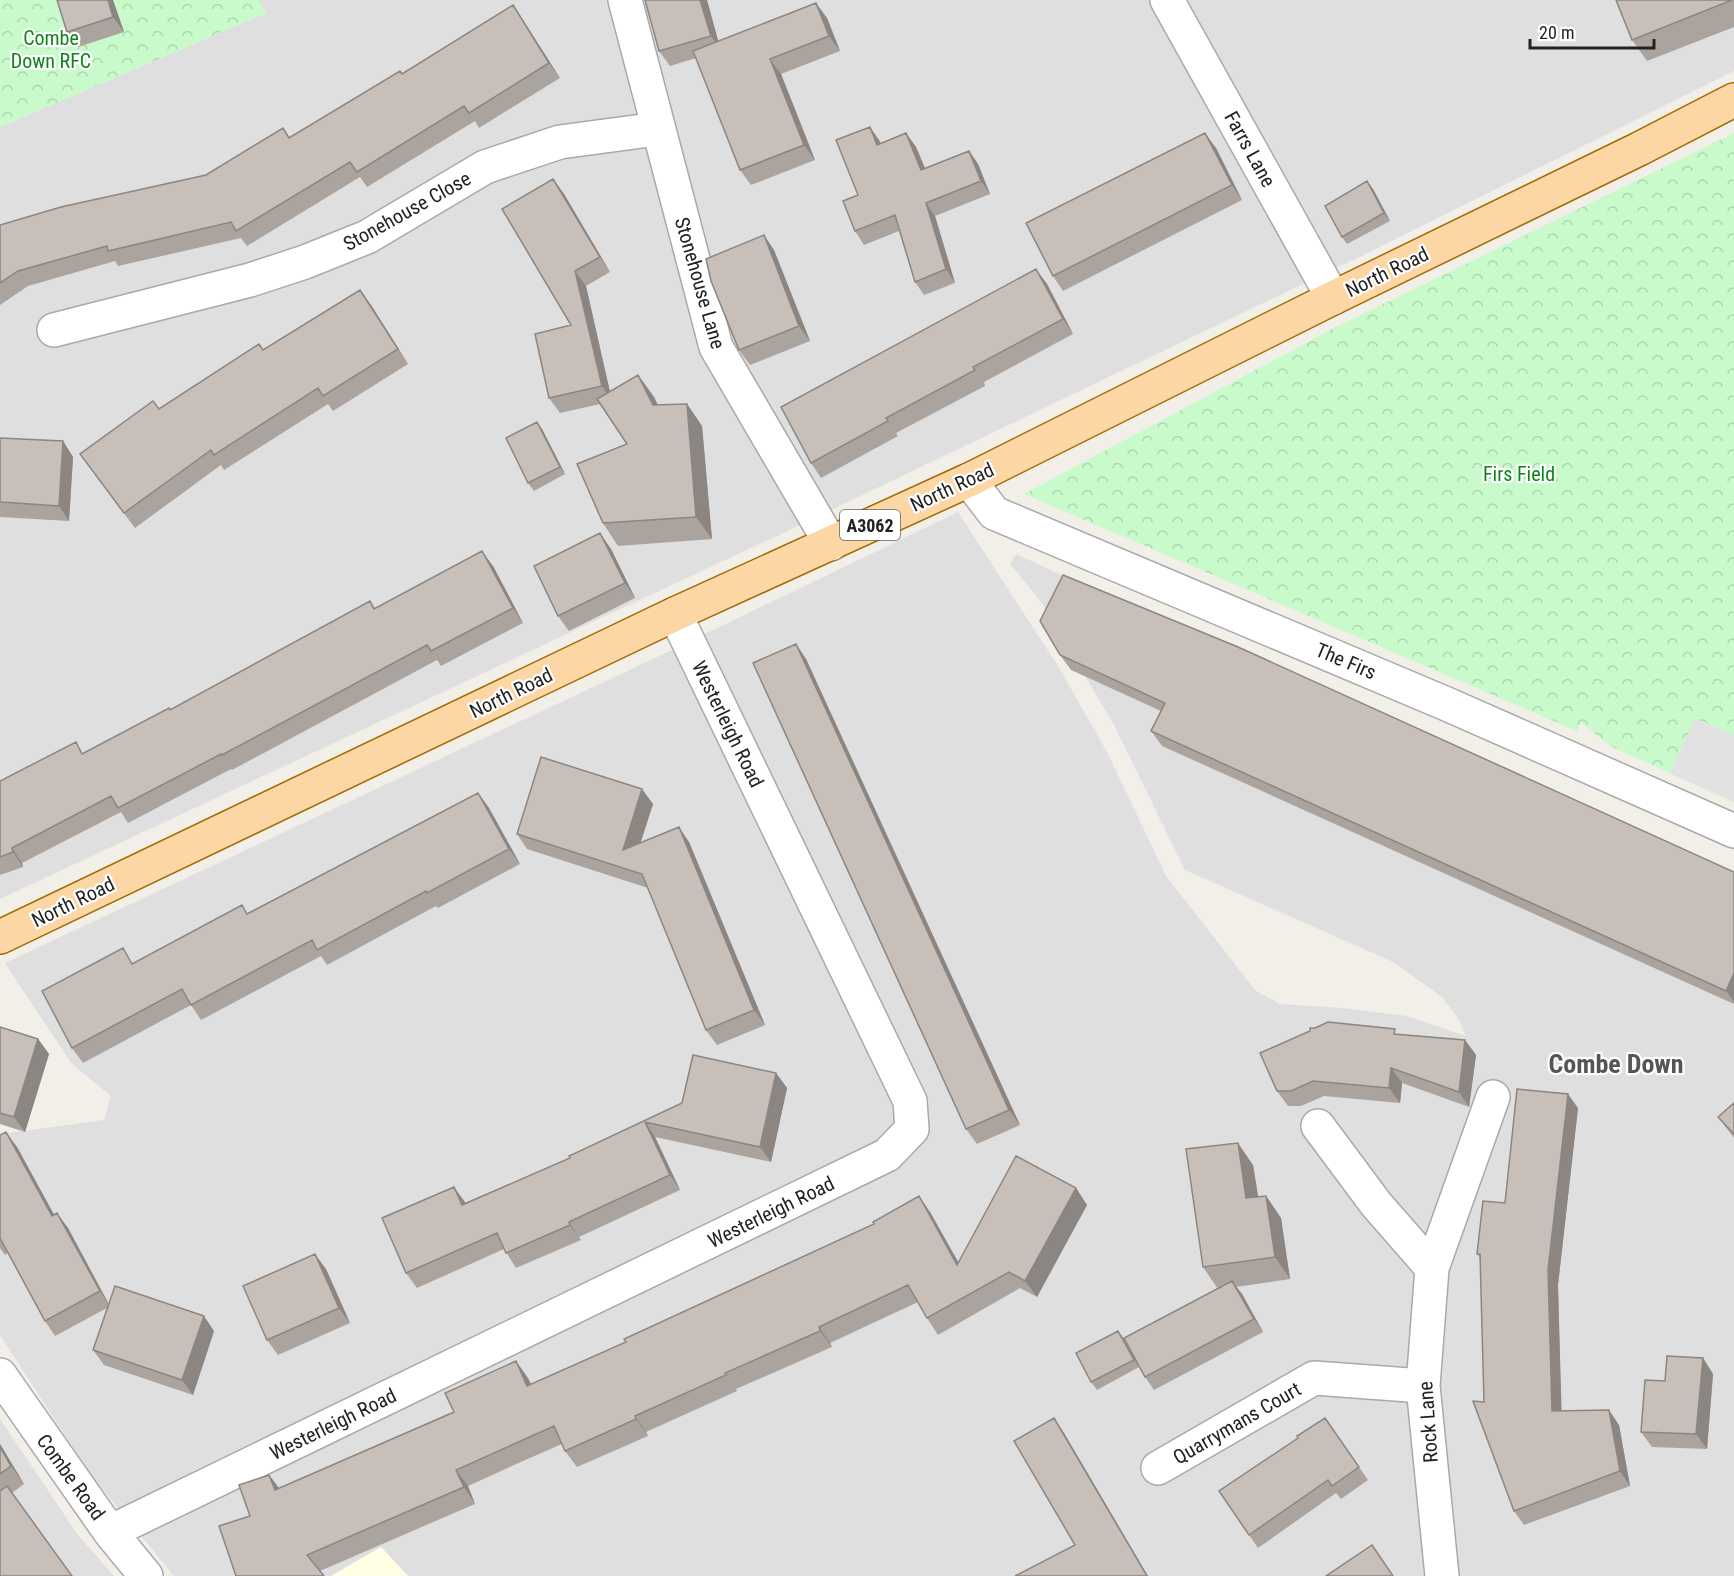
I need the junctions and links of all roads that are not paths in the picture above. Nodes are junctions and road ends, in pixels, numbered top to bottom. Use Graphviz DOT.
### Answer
graph roads {
  1 [pos="625,0"];
  2 [pos="1167,0"];
  3 [pos="1734,100"];
  4 [pos="657,129"];
  5 [pos="1333,298"];
  6 [pos="54,330"];
  7 [pos="969,480"];
  8 [pos="831,544"];
  9 [pos="675,614"];
  10 [pos="1734,831"];
  11 [pos="0,937"];
  12 [pos="1493,1096"];
  13 [pos="1318,1126"];
  14 [pos="1432,1268"];
  15 [pos="0,1375"];
  16 [pos="1423,1386"];
  17 [pos="1158,1468"];
  18 [pos="110,1532"];
  19 [pos="146,1576"];
  20 [pos="1442,1576"];
  1 -- 4 [label="street, Stonehouse Lane"];
  2 -- 5 [label="street, Farrs Lane"];
  3 -- 5 [label="main road, North Road / A3062"];
  4 -- 6 [label="street, Stonehouse Close"];
  4 -- 8 [label="street, Stonehouse Lane"];
  5 -- 7 [label="main road, North Road / A3062"];
  7 -- 8 [label="main road, North Road / A3062"];
  7 -- 10 [label="street, The Firs"];
  8 -- 9 [label="main road, North Road / A3062"];
  9 -- 11 [label="main road, North Road / A3062"];
  9 -- 18 [label="street, Westerleigh Road"];
  12 -- 14 [label="street, Rock Lane"];
  13 -- 14 [label="street"];
  14 -- 16 [label="street, Rock Lane"];
  15 -- 18 [label="street, Combe Road"];
  16 -- 17 [label="street, Quarrymans Court"];
  16 -- 20 [label="street, Rock Lane"];
  18 -- 19 [label="street, Combe Road"];
}
